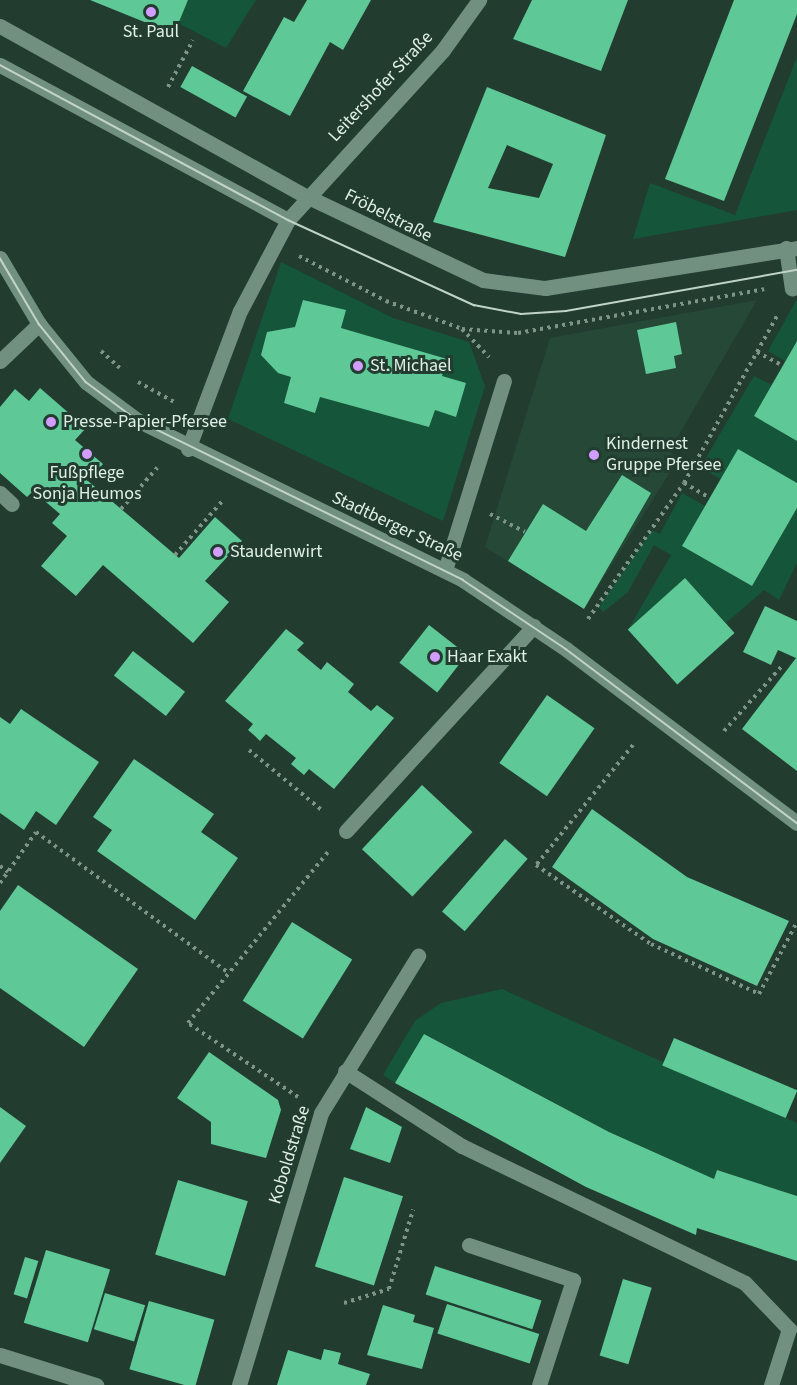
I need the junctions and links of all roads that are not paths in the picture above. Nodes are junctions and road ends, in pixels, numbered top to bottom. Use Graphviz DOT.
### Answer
graph roads {
  1 [pos="479,0"];
  2 [pos="0,26"];
  3 [pos="0,65"];
  4 [pos="306,196"];
  5 [pos="288,220"];
  6 [pos="791,248"];
  7 [pos="0,258"];
  8 [pos="791,287"];
  9 [pos="39,324"];
  10 [pos="0,361"];
  11 [pos="504,381"];
  12 [pos="188,449"];
  13 [pos="0,493"];
  14 [pos="12,504"];
  15 [pos="445,570"];
  16 [pos="534,626"];
  17 [pos="797,823"];
  18 [pos="346,831"];
  19 [pos="418,956"];
  20 [pos="345,1071"];
  21 [pos="469,1245"];
  22 [pos="0,1355"];
  23 [pos="96,1385"];
  24 [pos="239,1385"];
  25 [pos="539,1385"];
  26 [pos="771,1385"];
  1 -- 4 [label="street, Leitershofer Straße"];
  2 -- 4 [label="street, Fröbelstraße"];
  3 -- 5 [label="street"];
  4 -- 5 [label="street, Leitershofer Straße"];
  4 -- 6 [label="street, Fröbelstraße"];
  5 -- 12 [label="street, Leitershofer Straße"];
  6 -- 8 [label="street"];
  7 -- 9 [label="street, Stadtberger Straße"];
  9 -- 10 [label="street"];
  9 -- 12 [label="street, Stadtberger Straße"];
  11 -- 15 [label="street"];
  12 -- 15 [label="street, Stadtberger Straße"];
  13 -- 14 [label="street"];
  15 -- 16 [label="street, Stadtberger Straße"];
  16 -- 17 [label="street, Stadtberger Straße"];
  16 -- 18 [label="street"];
  19 -- 20 [label="street, Koboldstraße"];
  20 -- 24 [label="street, Koboldstraße"];
  20 -- 26 [label="street"];
  21 -- 25 [label="street"];
  22 -- 23 [label="street"];
}
